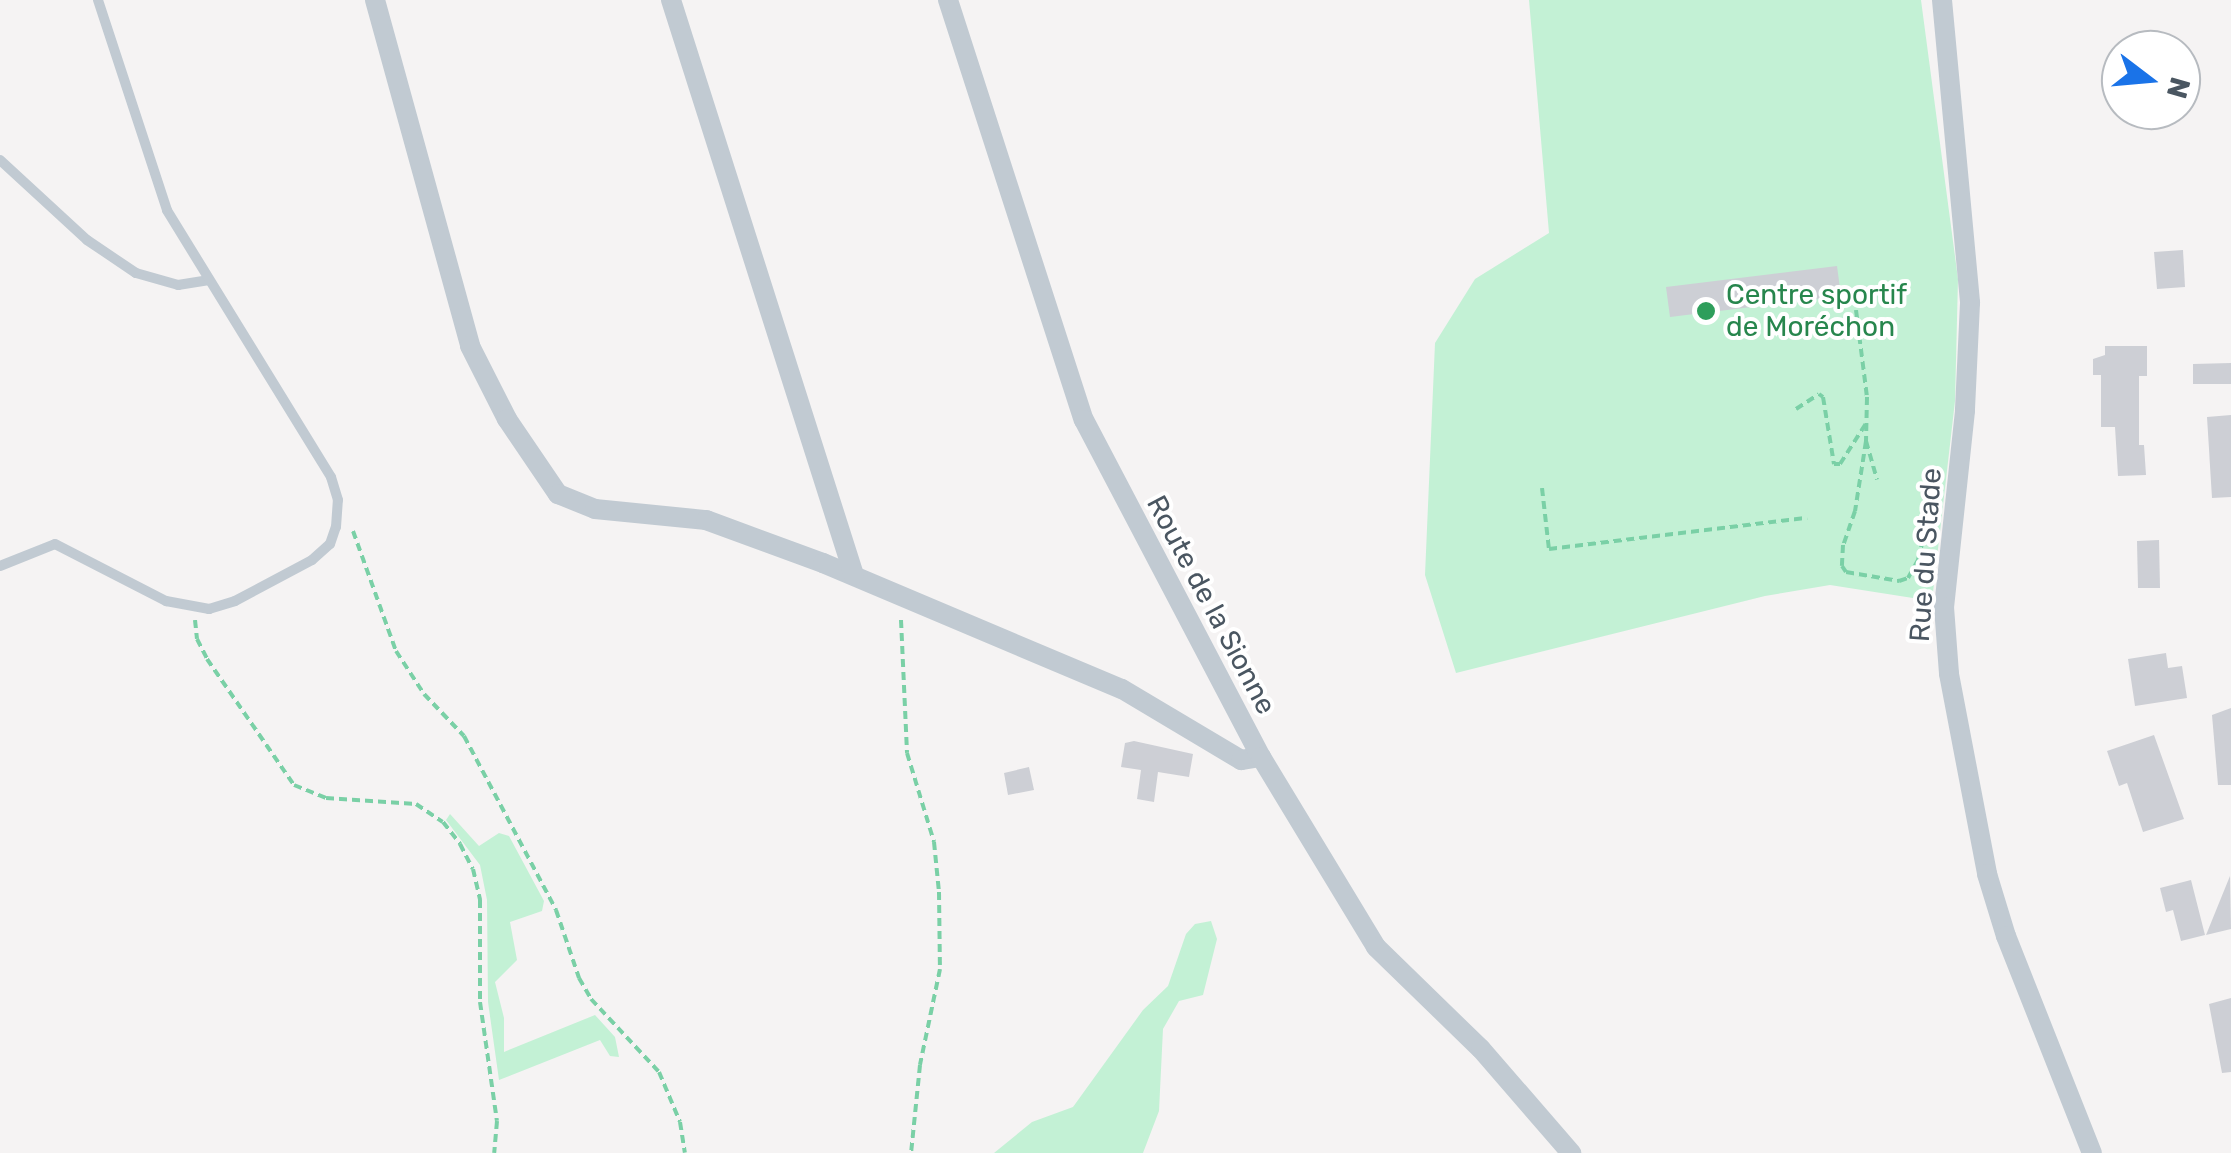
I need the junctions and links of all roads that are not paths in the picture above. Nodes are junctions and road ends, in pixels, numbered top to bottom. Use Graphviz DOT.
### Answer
graph roads {
  1 [pos="98,0"];
  2 [pos="375,0"];
  3 [pos="672,0"];
  4 [pos="948,0"];
  5 [pos="1942,0"];
  6 [pos="0,160"];
  7 [pos="208,280"];
  8 [pos="0,566"];
  9 [pos="854,575"];
  10 [pos="1261,757"];
  11 [pos="1571,1153"];
  12 [pos="2092,1153"];
  1 -- 7 [label="lane"];
  2 -- 9 [label="street"];
  3 -- 9 [label="street"];
  4 -- 10 [label="street, Route de la Sionne"];
  5 -- 12 [label="street, Rue du Stade"];
  6 -- 7 [label="lane"];
  7 -- 8 [label="lane"];
  9 -- 10 [label="street"];
  10 -- 11 [label="street, Route de la Sionne"];
}
